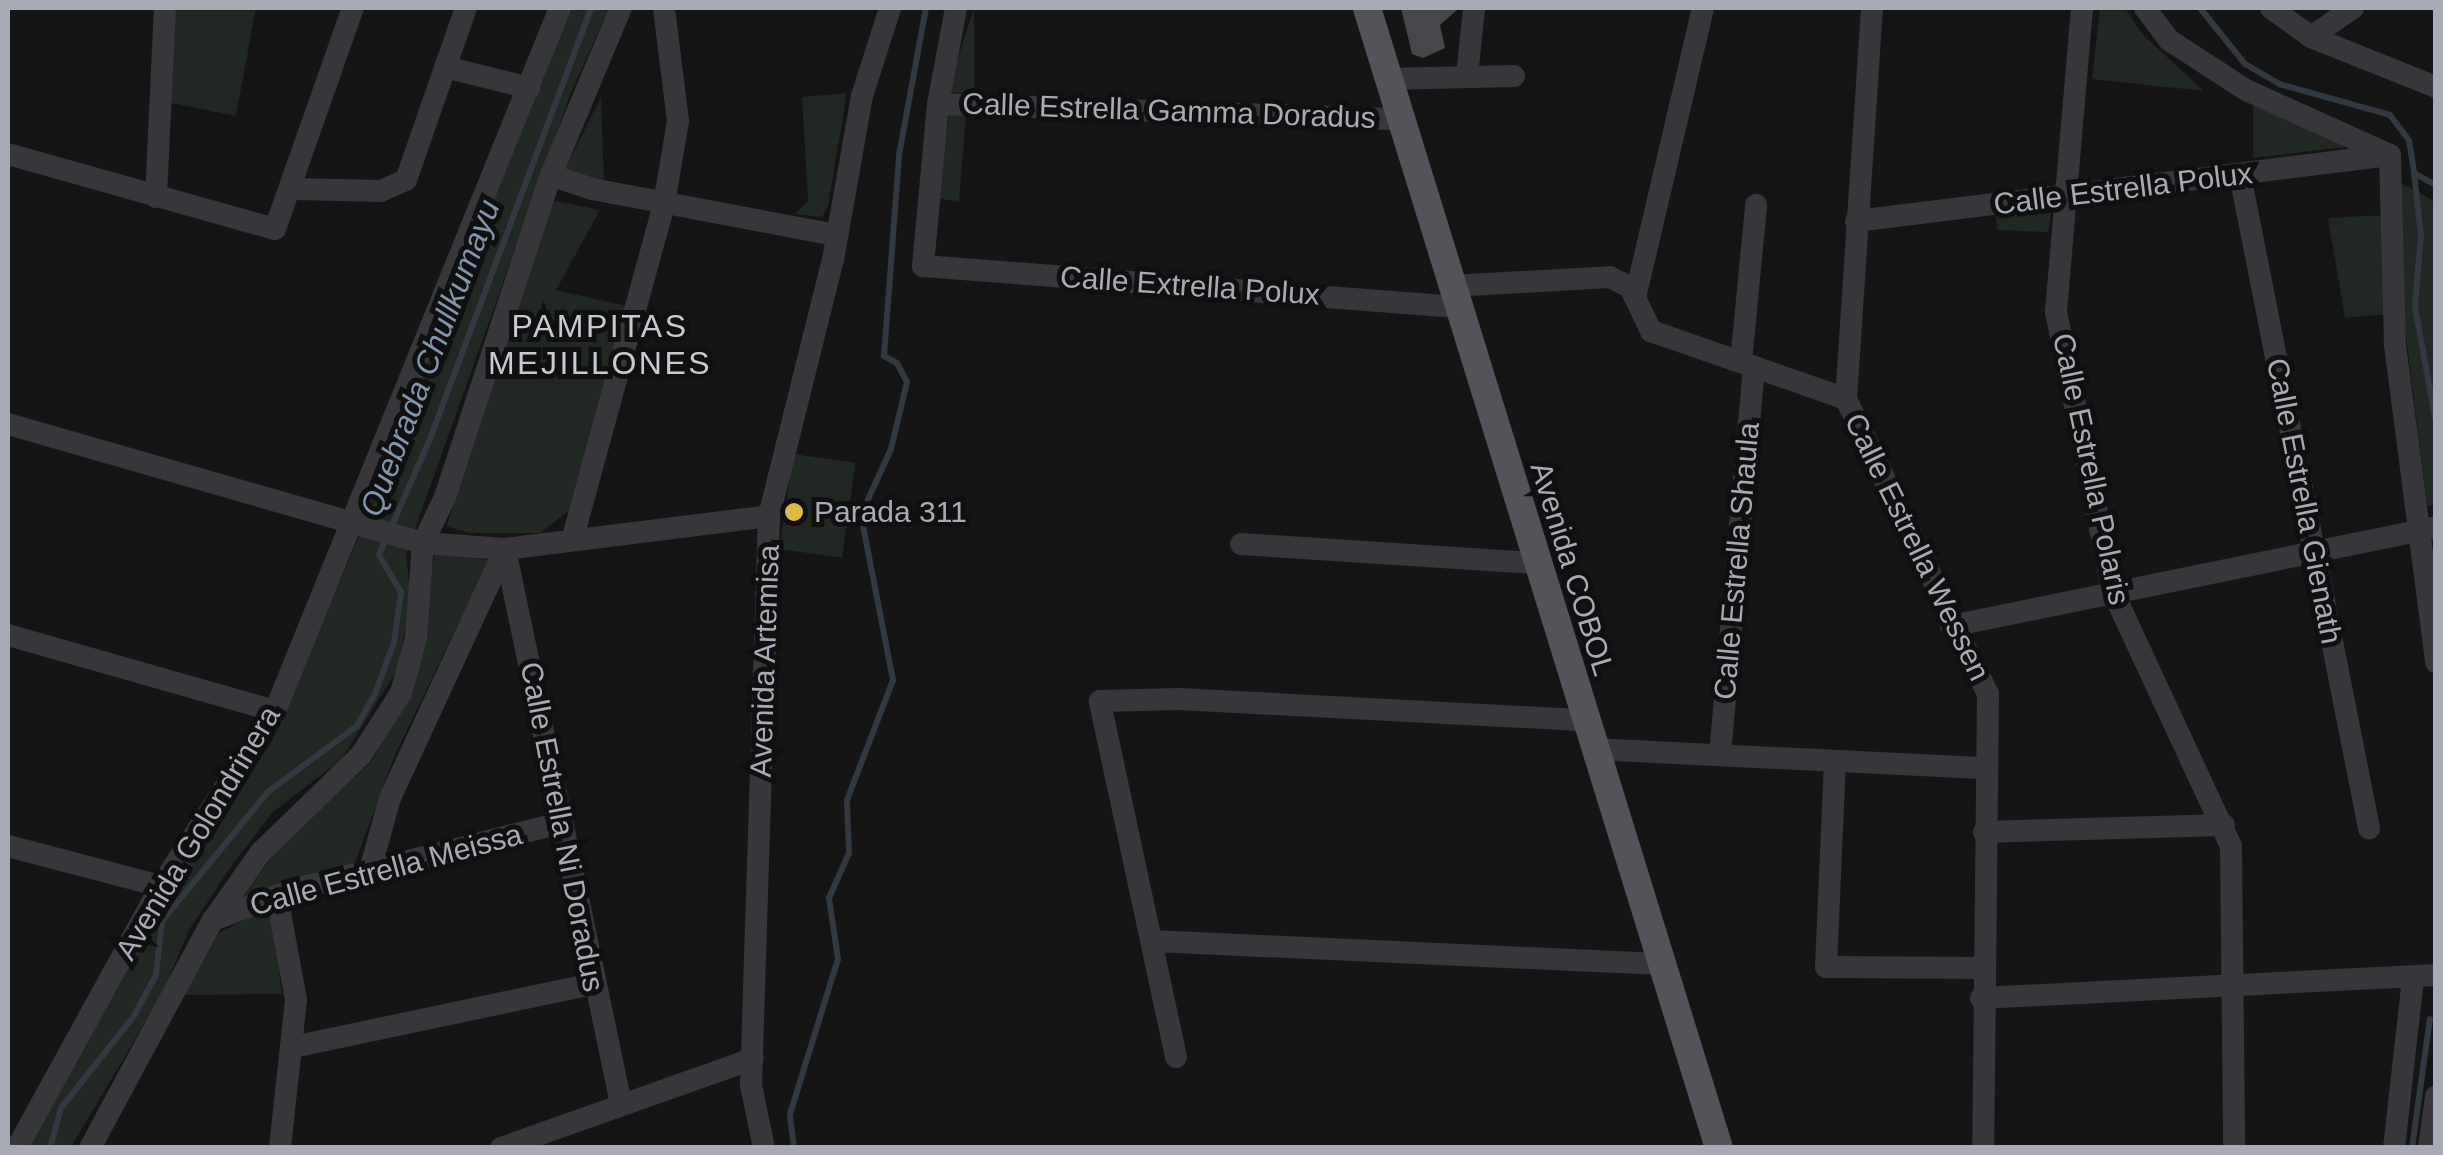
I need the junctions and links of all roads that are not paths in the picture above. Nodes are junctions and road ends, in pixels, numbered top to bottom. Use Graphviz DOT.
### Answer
graph roads {
  1 [pos="165,8"];
  2 [pos="352,8"];
  3 [pos="466,8"];
  4 [pos="560,8"];
  5 [pos="621,8"];
  6 [pos="664,8"];
  7 [pos="890,8"];
  8 [pos="956,8"];
  9 [pos="1367,8"];
  10 [pos="1474,8"];
  11 [pos="1702,8"];
  12 [pos="1872,8"];
  13 [pos="2082,8"];
  14 [pos="2145,8"];
  15 [pos="2271,8"];
  16 [pos="2353,8"];
  17 [pos="2311,37"];
  18 [pos="445,67"];
  19 [pos="1468,76"];
  20 [pos="1514,76"];
  21 [pos="1388,78"];
  22 [pos="2436,86"];
  23 [pos="529,88"];
  24 [pos="938,104"];
  25 [pos="1400,118"];
  26 [pos="8,154"];
  27 [pos="2390,156"];
  28 [pos="2240,174"];
  29 [pos="551,175"];
  30 [pos="294,189"];
  31 [pos="2065,196"];
  32 [pos="156,197"];
  33 [pos="664,204"];
  34 [pos="1756,205"];
  35 [pos="1856,222"];
  36 [pos="835,235"];
  37 [pos="1454,296"];
  38 [pos="1635,298"];
  39 [pos="1748,364"];
  40 [pos="1846,399"];
  41 [pos="8,424"];
  42 [pos="769,516"];
  43 [pos="354,524"];
  44 [pos="2427,529"];
  45 [pos="573,537"];
  46 [pos="424,543"];
  47 [pos="1242,544"];
  48 [pos="505,549"];
  49 [pos="2314,551"];
  50 [pos="1536,562"];
  51 [pos="2113,592"];
  52 [pos="1951,626"];
  53 [pos="8,635"];
  54 [pos="2436,662"];
  55 [pos="275,711"];
  56 [pos="1584,720"];
  57 [pos="1593,749"];
  58 [pos="1720,756"];
  59 [pos="1835,761"];
  60 [pos="1986,768"];
  61 [pos="560,823"];
  62 [pos="2224,826"];
  63 [pos="2369,828"];
  64 [pos="1984,832"];
  65 [pos="8,846"];
  66 [pos="369,874"];
  67 [pos="161,886"];
  68 [pos="277,897"];
  69 [pos="213,920"];
  70 [pos="1152,941"];
  71 [pos="1661,964"];
  72 [pos="1981,968"];
  73 [pos="2429,979"];
  74 [pos="592,984"];
  75 [pos="2232,988"];
  76 [pos="1982,998"];
  77 [pos="294,1047"];
  78 [pos="1176,1057"];
  79 [pos="753,1059"];
  80 [pos="2436,1096"];
  81 [pos="621,1104"];
  82 [pos="17,1148"];
  83 [pos="90,1148"];
  84 [pos="280,1148"];
  85 [pos="502,1148"];
  86 [pos="764,1148"];
  87 [pos="1719,1148"];
  88 [pos="1982,1148"];
  89 [pos="2234,1148"];
  90 [pos="2394,1148"];
  91 [pos="2429,1148"];
  1 -- 32 [label="street"];
  2 -- 30 [label="street"];
  3 -- 18 [label="street"];
  4 -- 23 [label="street, Avenida Golondrinera"];
  5 -- 29 [label="street, Avenida Golondrinera"];
  6 -- 33 [label="street"];
  7 -- 36 [label="street, Avenida Artemisa"];
  8 -- 24 [label="street"];
  9 -- 21 [label="main road, Avenida COBOL"];
  10 -- 19 [label="street"];
  11 -- 38 [label="street"];
  12 -- 35 [label="street, Calle Estrella Wessen"];
  13 -- 31 [label="street, Calle Estrella Polaris"];
  14 -- 27 [label="street"];
  15 -- 17 [label="street"];
  16 -- 17 [label="street"];
  17 -- 22 [label="street"];
  18 -- 23 [label="street"];
  18 -- 30 [label="street"];
  19 -- 20 [label="street"];
  19 -- 21 [label="street"];
  21 -- 25 [label="main road, Avenida COBOL"];
  23 -- 43 [label="street, Avenida Golondrinera"];
  24 -- 25 [label="street, Calle Estrella Gamma Doradus"];
  24 -- 37 [label="street, Calle Extrella Polux"];
  25 -- 37 [label="main road, Avenida COBOL"];
  26 -- 32 [label="street"];
  27 -- 28 [label="street, Calle Estrella Polux"];
  27 -- 44 [label="street"];
  28 -- 31 [label="street, Calle Estrella Polux"];
  28 -- 49 [label="street, Calle Estrella Gienath"];
  29 -- 33 [label="street"];
  29 -- 46 [label="street, Avenida Golondrinera"];
  30 -- 32 [label="street"];
  31 -- 35 [label="street, Calle Estrella Polux"];
  31 -- 51 [label="street, Calle Estrella Polaris"];
  33 -- 36 [label="street"];
  33 -- 45 [label="street"];
  34 -- 39 [label="street, Calle Estrella Shaula"];
  35 -- 40 [label="street, Calle Estrella Wessen"];
  36 -- 42 [label="street, Avenida Artemisa"];
  37 -- 38 [label="street, Calle Extrella Polux"];
  37 -- 50 [label="main road, Avenida COBOL"];
  38 -- 39 [label="street"];
  39 -- 40 [label="street"];
  39 -- 58 [label="street, Calle Estrella Shaula"];
  40 -- 52 [label="street, Calle Estrella Wessen"];
  41 -- 43 [label="street"];
  42 -- 45 [label="street"];
  42 -- 79 [label="street, Avenida Artemisa"];
  43 -- 46 [label="street"];
  43 -- 55 [label="street, Avenida Golondrinera"];
  44 -- 49 [label="street"];
  44 -- 54 [label="street"];
  45 -- 48 [label="street"];
  46 -- 48 [label="street"];
  46 -- 69 [label="street, Avenida Golondrinera"];
  47 -- 50 [label="street"];
  48 -- 61 [label="street, Calle Estrella Ni Doradus"];
  48 -- 66 [label="street"];
  49 -- 51 [label="street"];
  49 -- 63 [label="street, Calle Estrella Gienath"];
  50 -- 56 [label="main road, Avenida COBOL"];
  51 -- 52 [label="street"];
  51 -- 62 [label="street, Calle Estrella Polaris"];
  52 -- 60 [label="street, Calle Estrella Wessen"];
  53 -- 55 [label="street"];
  55 -- 67 [label="street, Avenida Golondrinera"];
  56 -- 57 [label="main road, Avenida COBOL"];
  56 -- 70 [label="street"];
  57 -- 58 [label="street"];
  57 -- 71 [label="main road, Avenida COBOL"];
  58 -- 59 [label="street"];
  59 -- 60 [label="street"];
  59 -- 72 [label="street"];
  60 -- 64 [label="street, Calle Estrella Wessen"];
  61 -- 66 [label="street, Calle Estrella Meissa"];
  61 -- 74 [label="street, Calle Estrella Ni Doradus"];
  62 -- 64 [label="street"];
  62 -- 75 [label="street, Calle Estrella Polaris"];
  64 -- 72 [label="street, Calle Estrella Wessen"];
  65 -- 67 [label="street"];
  66 -- 68 [label="street, Calle Estrella Meissa"];
  67 -- 82 [label="street, Avenida Golondrinera"];
  68 -- 69 [label="street, Calle Estrella Meissa"];
  68 -- 77 [label="street"];
  69 -- 83 [label="street, Avenida Golondrinera"];
  70 -- 71 [label="street"];
  70 -- 78 [label="street"];
  71 -- 87 [label="main road, Avenida COBOL"];
  72 -- 76 [label="street, Calle Estrella Wessen"];
  73 -- 75 [label="street"];
  73 -- 90 [label="street"];
  74 -- 77 [label="street"];
  74 -- 81 [label="street, Calle Estrella Ni Doradus"];
  75 -- 76 [label="street"];
  75 -- 89 [label="street, Calle Estrella Polaris"];
  76 -- 88 [label="street, Calle Estrella Wessen"];
  77 -- 84 [label="street"];
  79 -- 81 [label="street"];
  79 -- 86 [label="street, Avenida Artemisa"];
  80 -- 91 [label="street"];
  81 -- 85 [label="street"];
}
